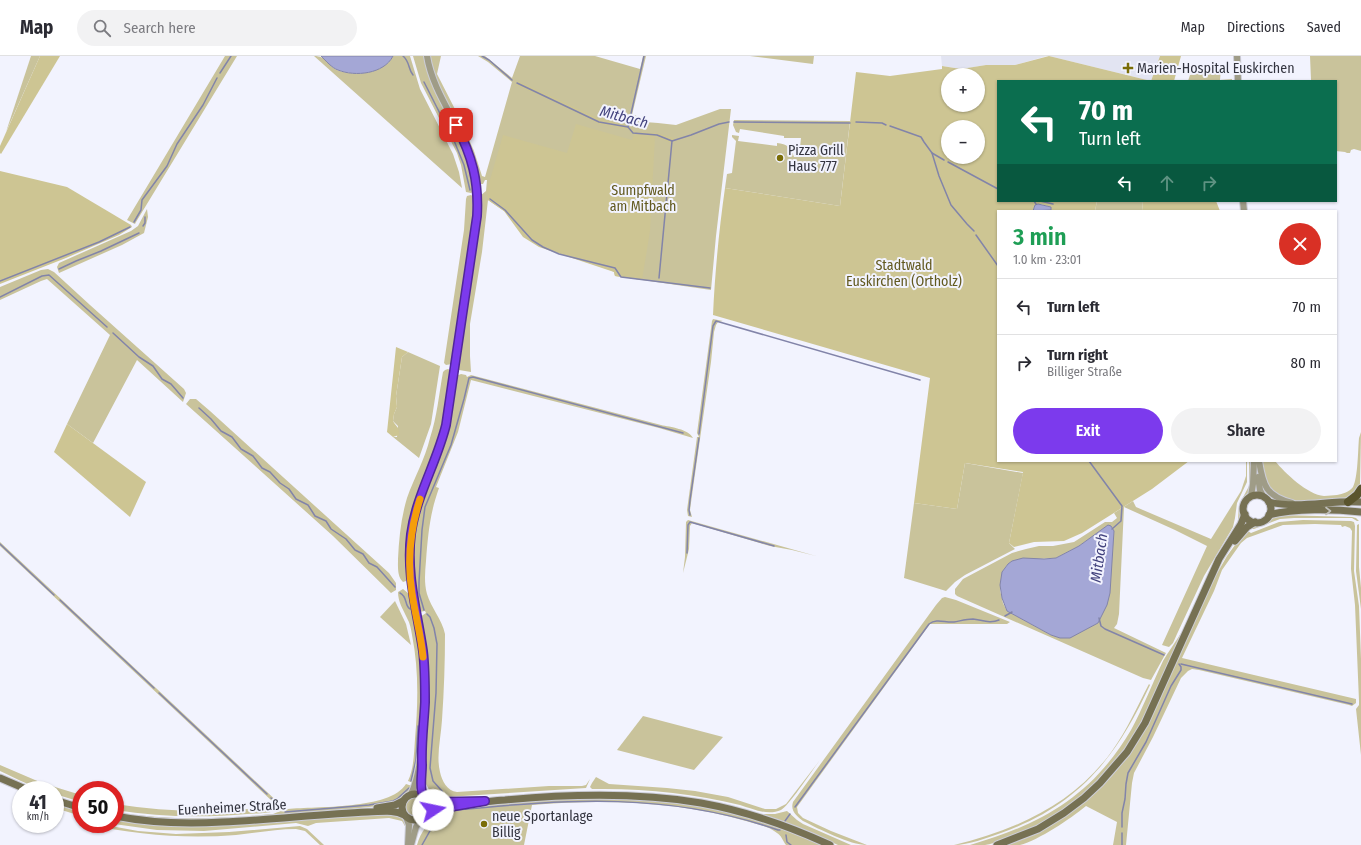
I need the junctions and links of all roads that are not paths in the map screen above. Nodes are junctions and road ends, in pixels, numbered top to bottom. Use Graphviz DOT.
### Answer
graph roads {
  1 [pos="427,56"];
  2 [pos="1237,56"];
  3 [pos="1238,80"];
  4 [pos="1256,462"];
  5 [pos="1256,462"];
  6 [pos="1256,462"];
  7 [pos="1361,488"];
  8 [pos="1251,496"];
  9 [pos="1263,496"];
  10 [pos="1269,502"];
  11 [pos="1348,502"];
  12 [pos="1361,502"];
  13 [pos="1297,504"];
  14 [pos="1361,512"];
  15 [pos="1245,514"];
  16 [pos="1269,515"];
  17 [pos="1255,522"];
  18 [pos="1216,567"];
  19 [pos="421,756"];
  20 [pos="0,778"];
  21 [pos="12,783"];
  22 [pos="410,794"];
  23 [pos="425,798"];
  24 [pos="403,801"];
  25 [pos="485,801"];
  26 [pos="351,812"];
  27 [pos="427,812"];
  28 [pos="405,816"];
  29 [pos="124,817"];
  30 [pos="421,819"];
  31 [pos="408,845"];
  32 [pos="411,845"];
  33 [pos="829,845"];
  34 [pos="997,845"];
  1 -- 19 [label="street"];
  2 -- 3 [label="street"];
  4 -- 9 [label="street"];
  5 -- 8 [label="street"];
  6 -- 13 [label="street"];
  7 -- 11 [label="main road"];
  8 -- 9 [label="main road"];
  8 -- 15 [label="main road"];
  9 -- 10 [label="main road"];
  10 -- 13 [label="main road"];
  10 -- 16 [label="main road"];
  11 -- 12 [label="main road"];
  11 -- 13 [label="main road"];
  16 -- 14 [label="main road, one-way"];
  15 -- 17 [label="main road"];
  15 -- 18 [label="main road"];
  16 -- 17 [label="main road"];
  17 -- 18 [label="main road"];
  18 -- 34 [label="main road"];
  19 -- 22 [label="street"];
  19 -- 23 [label="street"];
  20 -- 21 [label="main road"];
  22 -- 23 [label="main road"];
  22 -- 24 [label="main road"];
  23 -- 25 [label="main road"];
  23 -- 27 [label="main road"];
  24 -- 26 [label="main road, Euenheimer Straße"];
  24 -- 28 [label="main road"];
  25 -- 27 [label="main road"];
  25 -- 33 [label="main road"];
  26 -- 28 [label="main road, Euenheimer Straße"];
  26 -- 29 [label="main road, Euenheimer Straße"];
  27 -- 30 [label="main road"];
  28 -- 30 [label="main road"];
  28 -- 31 [label="street"];
  30 -- 32 [label="street"];
}
